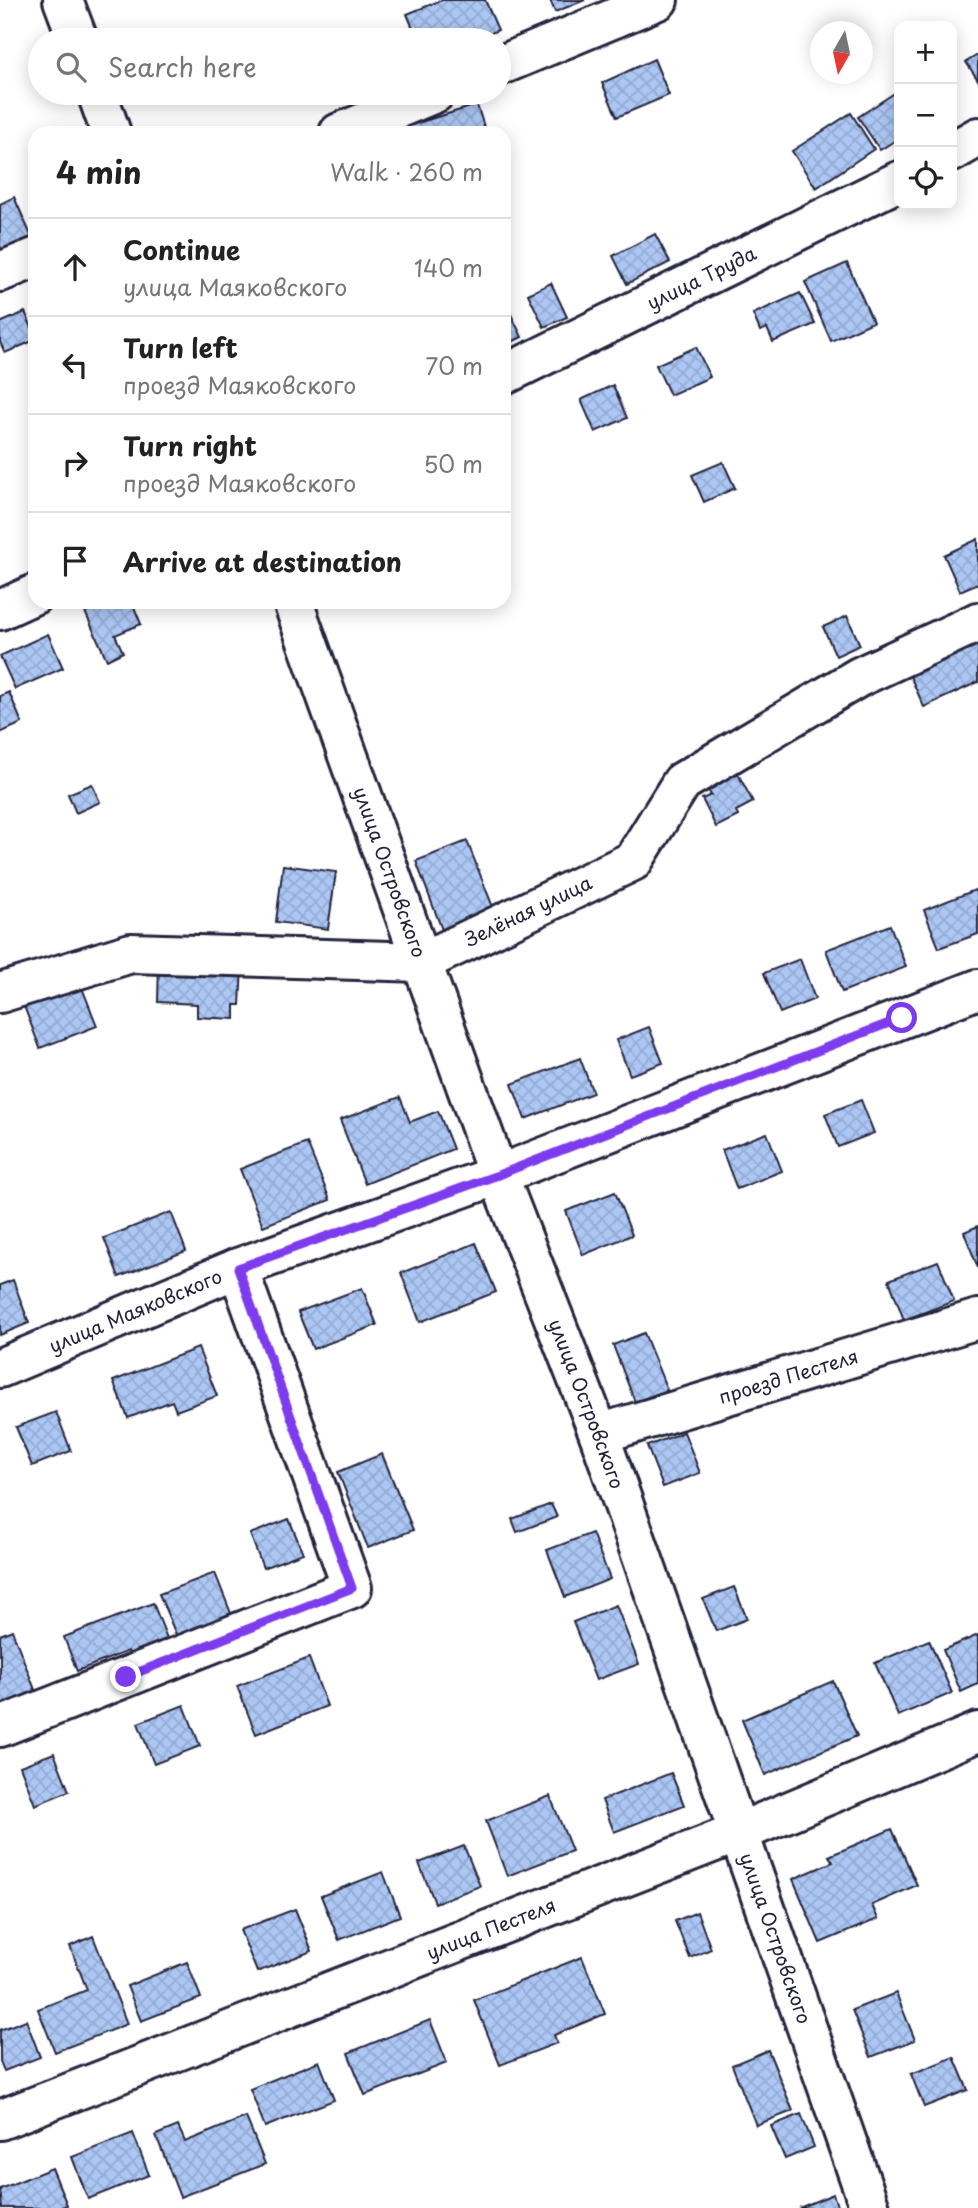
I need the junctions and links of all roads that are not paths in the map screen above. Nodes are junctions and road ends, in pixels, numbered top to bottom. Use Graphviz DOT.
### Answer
graph roads {
  1 [pos="63,0"];
  2 [pos="658,0"];
  3 [pos="74,28"];
  4 [pos="511,61"];
  5 [pos="101,105"];
  6 [pos="406,105"];
  7 [pos="109,126"];
  8 [pos="355,126"];
  9 [pos="978,137"];
  10 [pos="957,149"];
  11 [pos="894,183"];
  12 [pos="28,261"];
  13 [pos="0,272"];
  14 [pos="511,372"];
  15 [pos="28,597"];
  16 [pos="296,609"];
  17 [pos="0,610"];
  18 [pos="978,622"];
  19 [pos="422,962"];
  20 [pos="978,989"];
  21 [pos="0,993"];
  22 [pos="498,1175"];
  23 [pos="238,1268"];
  24 [pos="978,1319"];
  25 [pos="0,1368"];
  26 [pos="599,1434"];
  27 [pos="0,1727"];
  28 [pos="978,1732"];
  29 [pos="740,1832"];
  30 [pos="0,2120"];
  31 [pos="870,2208"];
  1 -- 3 [label="street"];
  2 -- 4 [label="street"];
  5 -- 7 [label="street"];
  6 -- 8 [label="street"];
  9 -- 10 [label="street"];
  11 -- 14 [label="street, улица Труда"];
  12 -- 13 [label="street"];
  15 -- 17 [label="street"];
  16 -- 19 [label="street, улица Островского"];
  18 -- 19 [label="street, Зелёная улица"];
  19 -- 21 [label="street, Зелёная улица"];
  19 -- 22 [label="street, улица Островского"];
  20 -- 22 [label="street, улица Маяковского"];
  22 -- 23 [label="street, улица Маяковского"];
  22 -- 26 [label="street, улица Островского"];
  23 -- 25 [label="street, улица Маяковского"];
  23 -- 27 [label="street"];
  24 -- 26 [label="street, проезд Пестеля"];
  26 -- 29 [label="street, улица Островского"];
  28 -- 29 [label="street, улица Пестеля"];
  29 -- 30 [label="street, улица Пестеля"];
  29 -- 31 [label="street, улица Островского"];
}
